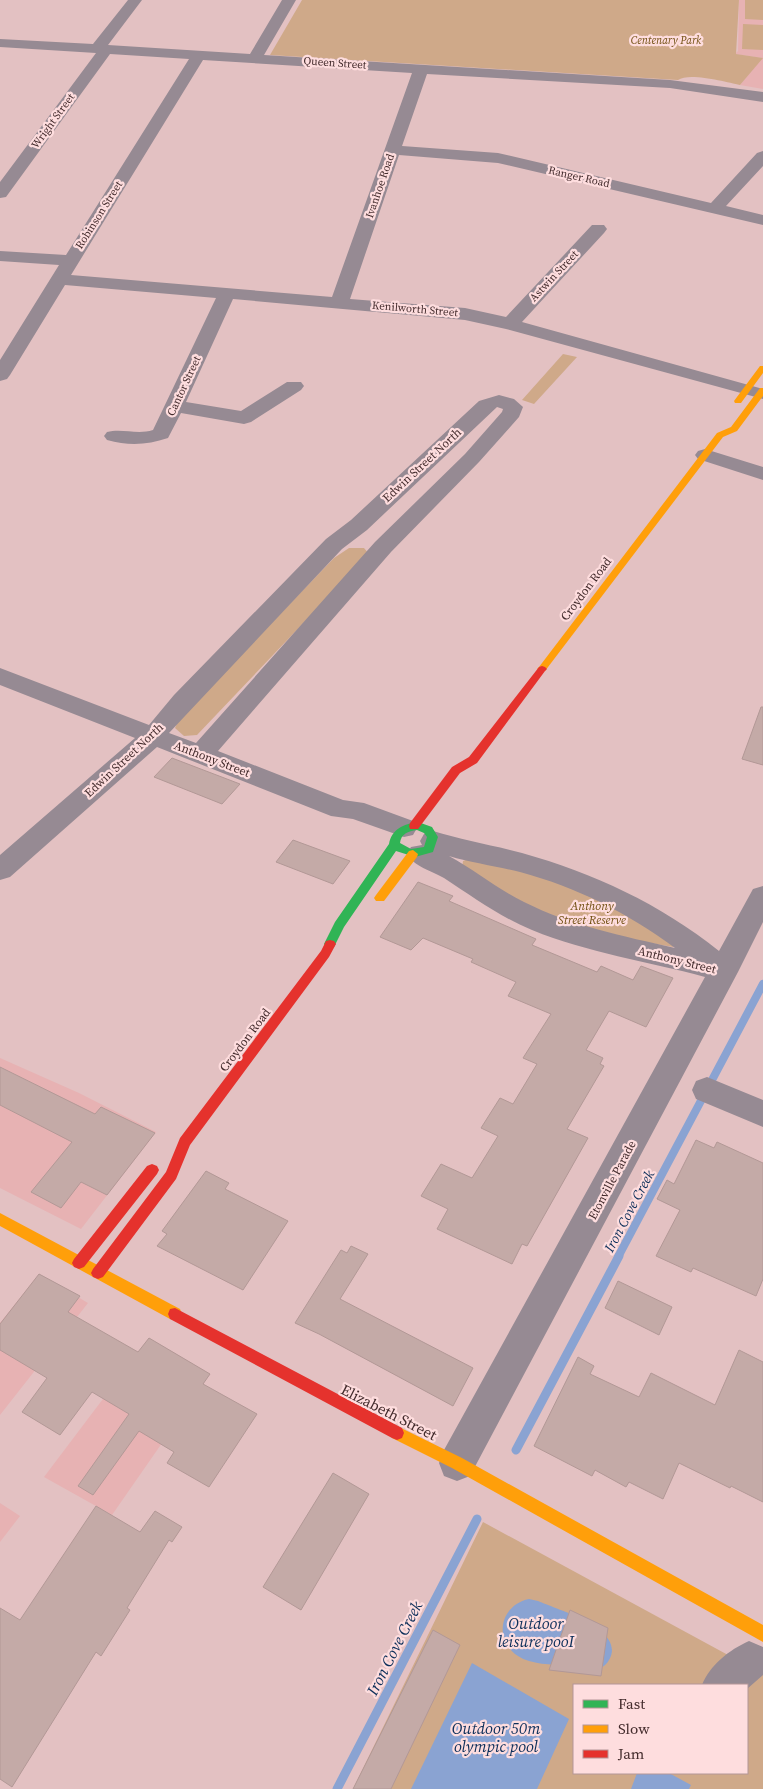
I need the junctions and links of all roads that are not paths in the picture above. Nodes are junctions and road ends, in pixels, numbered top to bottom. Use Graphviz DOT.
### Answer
graph roads {
  1 [pos="135,0"];
  2 [pos="289,0"];
  3 [pos="0,42"];
  4 [pos="102,49"];
  5 [pos="199,55"];
  6 [pos="255,58"];
  7 [pos="421,69"];
  8 [pos="670,84"];
  9 [pos="763,93"];
  10 [pos="763,98"];
  11 [pos="393,150"];
  12 [pos="763,156"];
  13 [pos="0,193"];
  14 [pos="715,208"];
  15 [pos="763,220"];
  16 [pos="598,229"];
  17 [pos="0,256"];
  18 [pos="0,263"];
  19 [pos="66,269"];
  20 [pos="226,294"];
  21 [pos="339,304"];
  22 [pos="510,324"];
  23 [pos="763,368"];
  24 [pos="0,376"];
  25 [pos="294,386"];
  26 [pos="756,391"];
  27 [pos="174,406"];
  28 [pos="720,435"];
  29 [pos="114,436"];
  30 [pos="704,455"];
  31 [pos="763,474"];
  32 [pos="0,676"];
  33 [pos="152,737"];
  34 [pos="201,754"];
  35 [pos="473,760"];
  36 [pos="473,774"];
  37 [pos="416,838"];
  38 [pos="0,870"];
  39 [pos="763,896"];
  40 [pos="374,906"];
  41 [pos="348,936"];
  42 [pos="326,954"];
  43 [pos="724,972"];
  44 [pos="707,1090"];
  45 [pos="763,1114"];
  46 [pos="185,1142"];
  47 [pos="0,1219"];
  48 [pos="79,1263"];
  49 [pos="98,1273"];
  50 [pos="457,1463"];
  51 [pos="745,1660"];
  1 -- 4 [label="street, Wright Street"];
  2 -- 6 [label="street"];
  3 -- 4 [label="street, Queen Street"];
  4 -- 5 [label="street, Queen Street"];
  4 -- 13 [label="street, Wright Street"];
  5 -- 6 [label="street, Queen Street"];
  5 -- 19 [label="street, Robinson Street"];
  6 -- 7 [label="street, Queen Street"];
  7 -- 8 [label="street, Queen Street"];
  7 -- 11 [label="street, Ivanhoe Road"];
  8 -- 9 [label="street, Queen Street"];
  8 -- 10 [label="street, Queen Street"];
  11 -- 14 [label="street, Ranger Road"];
  11 -- 21 [label="street, Ivanhoe Road"];
  12 -- 14 [label="street"];
  14 -- 15 [label="street, Ranger Road"];
  16 -- 22 [label="street, Astwin Street"];
  17 -- 19 [label="street"];
  18 -- 19 [label="street"];
  19 -- 20 [label="street, Kenilworth Street"];
  19 -- 24 [label="street, Robinson Street"];
  20 -- 21 [label="street, Kenilworth Street"];
  20 -- 27 [label="street, Cantor Street"];
  21 -- 22 [label="street, Kenilworth Street"];
  22 -- 26 [label="street, Kenilworth Street"];
  23 -- 26 [label="street, Croydon Road"];
  25 -- 27 [label="street"];
  26 -- 28 [label="street, Croydon Road"];
  26 -- 28 [label="street, Croydon Road"];
  27 -- 29 [label="street, Cantor Street"];
  28 -- 30 [label="street, Croydon Road"];
  30 -- 31 [label="street"];
  30 -- 35 [label="street, Croydon Road"];
  32 -- 33 [label="street, Anthony Street"];
  33 -- 34 [label="street, Anthony Street"];
  33 -- 34 [label="street, Edwin Street North"];
  33 -- 38 [label="street, Edwin Street North"];
  34 -- 37 [label="street, Anthony Street"];
  35 -- 36 [label="street"];
  35 -- 37 [label="street, Croydon Road"];
  37 -- 40 [label="street, Croydon Road"];
  37 -- 42 [label="street, Croydon Road"];
  37 -- 43 [label="street, Anthony Street"];
  37 -- 43 [label="street, Anthony Street"];
  39 -- 43 [label="street, Etonville Parade"];
  41 -- 42 [label="street, Croydon Road"];
  42 -- 46 [label="street, Croydon Road"];
  43 -- 50 [label="street, Etonville Parade"];
  44 -- 45 [label="street"];
  46 -- 48 [label="street, Croydon Road"];
  46 -- 49 [label="street, Croydon Road"];
  47 -- 48 [label="street, Elizabeth Street"];
  48 -- 49 [label="street, Elizabeth Street"];
  49 -- 50 [label="street, Elizabeth Street"];
  50 -- 51 [label="street, Elizabeth Street"];
}
